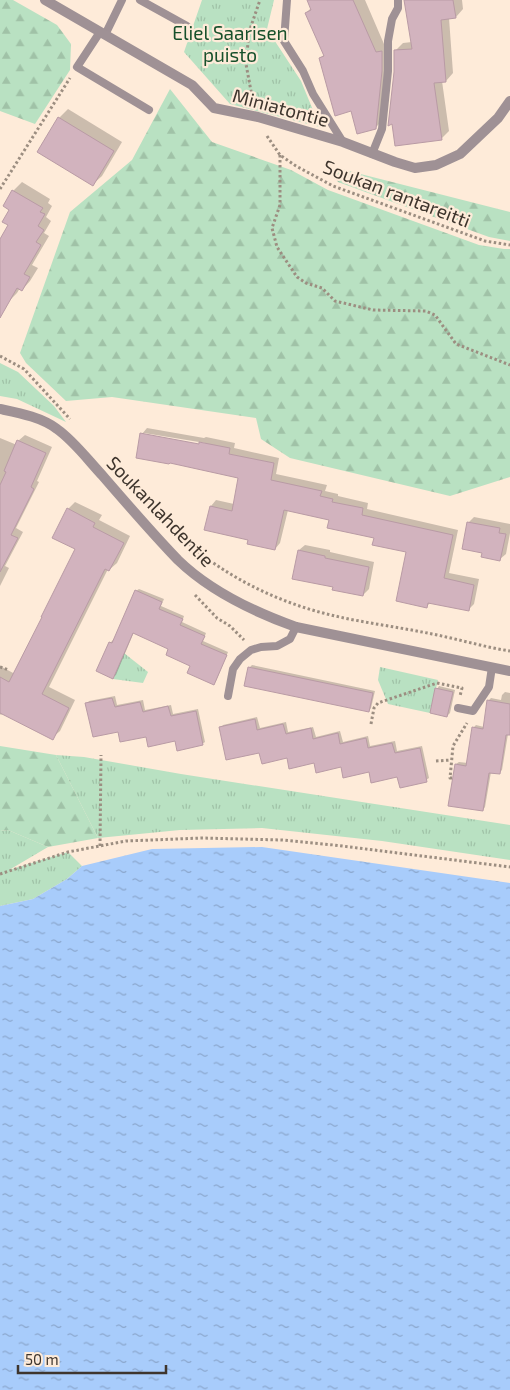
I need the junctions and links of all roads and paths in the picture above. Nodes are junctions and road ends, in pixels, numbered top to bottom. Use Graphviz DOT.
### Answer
graph roads {
  1 [pos="45,0"];
  2 [pos="122,0"];
  3 [pos="140,0"];
  4 [pos="260,0"];
  5 [pos="287,0"];
  6 [pos="398,0"];
  7 [pos="187,26"];
  8 [pos="102,34"];
  9 [pos="77,67"];
  10 [pos="253,101"];
  11 [pos="510,101"];
  12 [pos="150,110"];
  13 [pos="343,142"];
  14 [pos="372,154"];
  15 [pos="0,189"];
  16 [pos="510,245"];
  17 [pos="0,356"];
  18 [pos="510,365"];
  19 [pos="0,409"];
  20 [pos="75,424"];
  21 [pos="162,518"];
  22 [pos="194,594"];
  23 [pos="296,627"];
  24 [pos="251,650"];
  25 [pos="510,651"];
  26 [pos="0,667"];
  27 [pos="492,668"];
  28 [pos="8,670"];
  29 [pos="510,672"];
  30 [pos="228,696"];
  31 [pos="458,708"];
  32 [pos="473,711"];
  33 [pos="371,724"];
  34 [pos="101,755"];
  35 [pos="450,760"];
  36 [pos="436,761"];
  37 [pos="452,778"];
  38 [pos="100,846"];
  39 [pos="510,867"];
  40 [pos="0,874"];
  1 -- 8 [label="street, Miniatontie"];
  2 -- 8 [label="lane"];
  3 -- 7 [label="lane"];
  4 -- 10 [label="path"];
  5 -- 13 [label="lane"];
  6 -- 14 [label="lane"];
  8 -- 9 [label="lane"];
  8 -- 13 [label="street, Miniatontie"];
  9 -- 12 [label="lane"];
  9 -- 15 [label="path"];
  11 -- 14 [label="street, Miniatontie"];
  13 -- 14 [label="street, Miniatontie"];
  16 -- 18 [label="path, Soukan rantareitti"];
  17 -- 20 [label="path"];
  19 -- 23 [label="street, Soukanlahdentie"];
  21 -- 25 [label="path"];
  22 -- 24 [label="path"];
  23 -- 24 [label="lane"];
  23 -- 27 [label="street, Soukanlahdentie"];
  24 -- 30 [label="lane"];
  26 -- 28 [label="path"];
  27 -- 29 [label="street, Soukanlahdentie"];
  27 -- 32 [label="lane"];
  31 -- 32 [label="lane"];
  31 -- 33 [label="path"];
  32 -- 35 [label="path"];
  34 -- 38 [label="path"];
  35 -- 36 [label="path"];
  35 -- 37 [label="path"];
  38 -- 39 [label="path"];
  38 -- 40 [label="path"];
}
